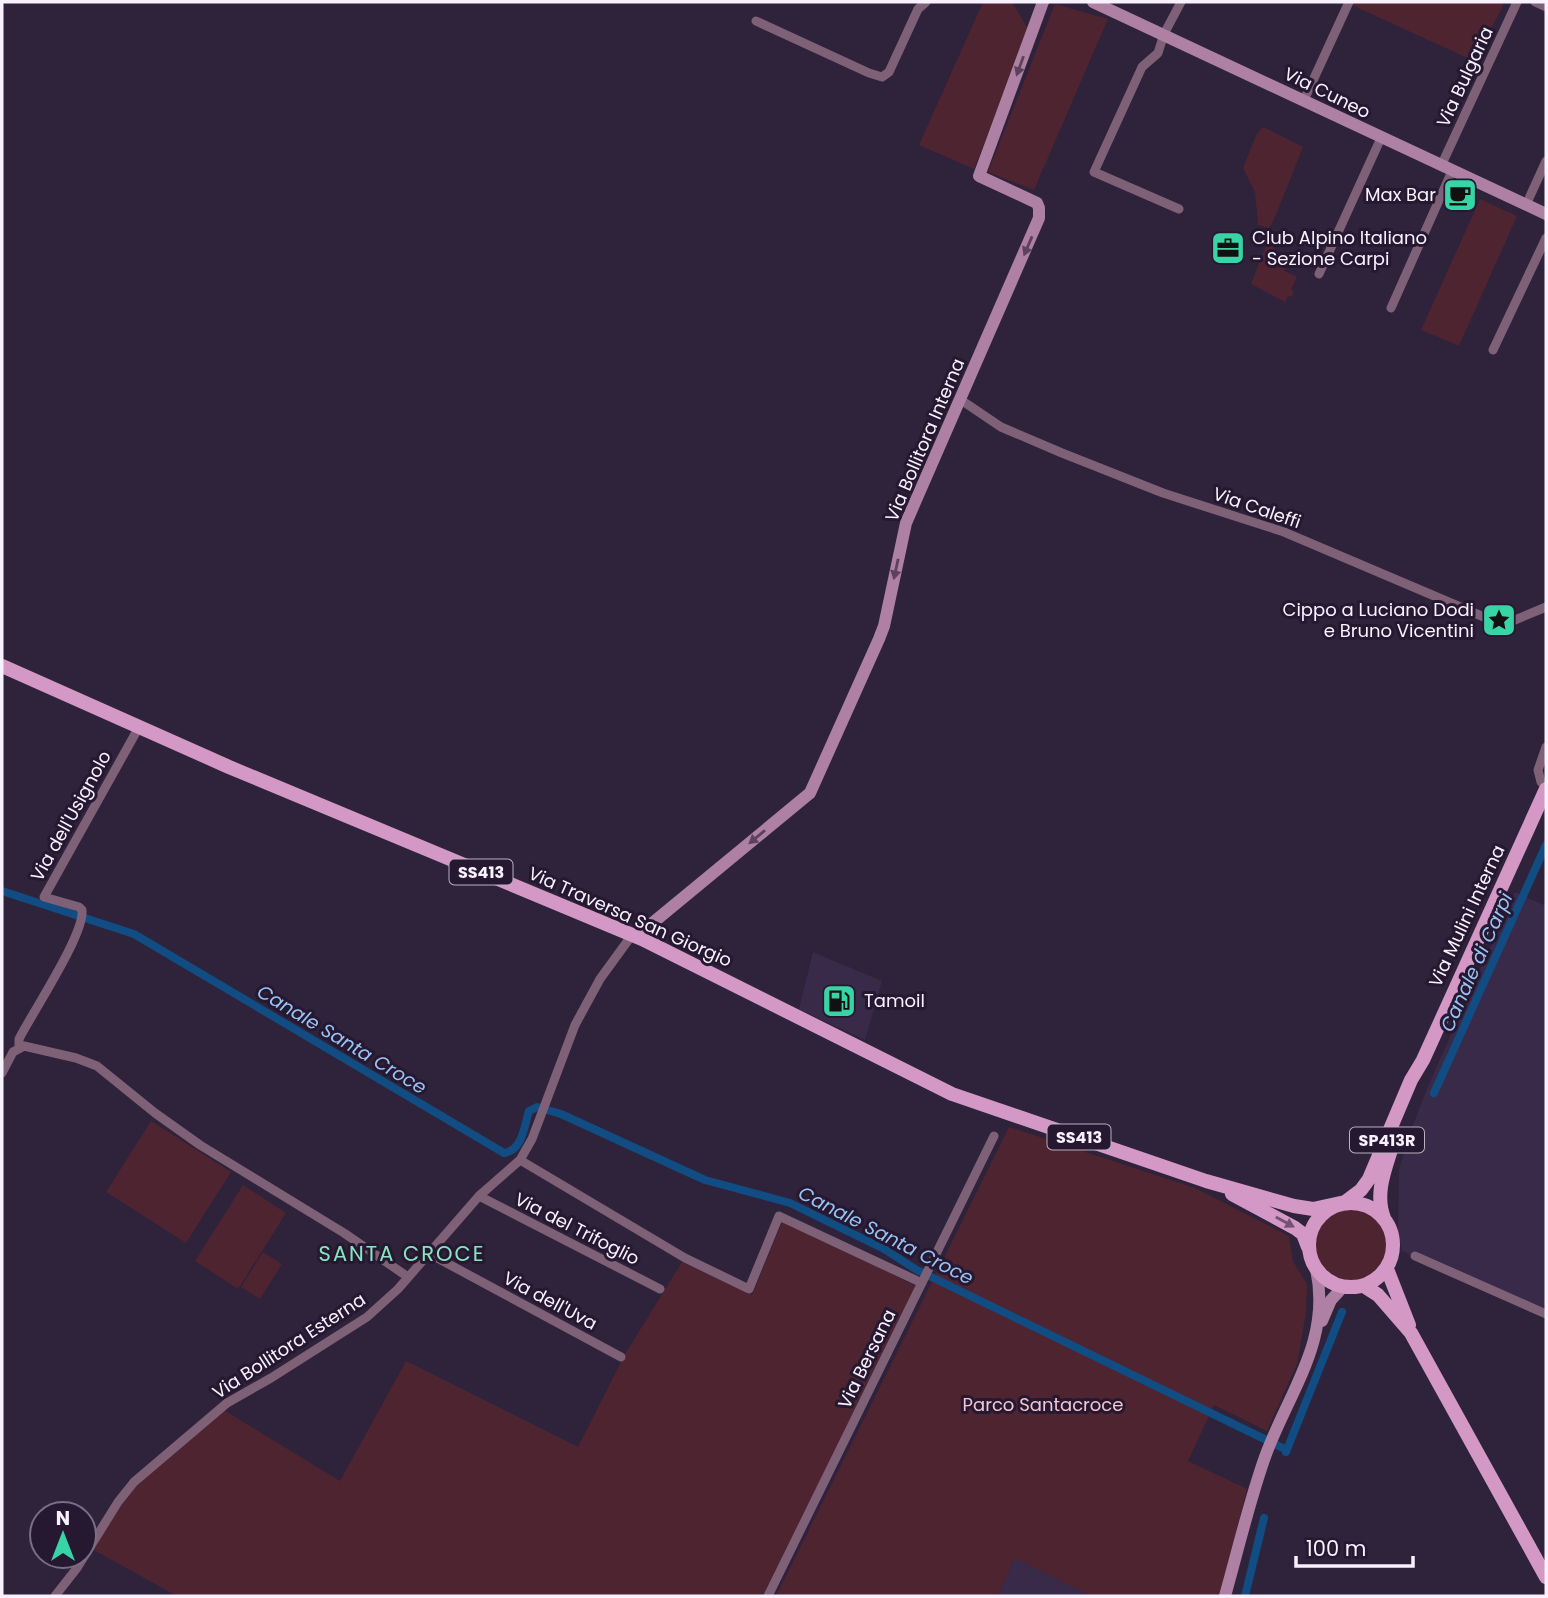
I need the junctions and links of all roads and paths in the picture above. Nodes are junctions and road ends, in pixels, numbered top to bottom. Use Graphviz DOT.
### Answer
graph roads {
  1 [pos="926,2"];
  2 [pos="1043,2"];
  3 [pos="1093,2"];
  4 [pos="1181,2"];
  5 [pos="1349,2"];
  6 [pos="1517,2"];
  7 [pos="1535,2"];
  8 [pos="1546,7"];
  9 [pos="756,20"];
  10 [pos="1164,34"];
  11 [pos="1304,100"];
  12 [pos="1381,138"];
  13 [pos="1546,161"];
  14 [pos="1446,169"];
  15 [pos="1525,205"];
  16 [pos="1179,209"];
  17 [pos="1546,214"];
  18 [pos="1546,238"];
  19 [pos="1319,274"];
  20 [pos="1391,308"];
  21 [pos="1493,350"];
  22 [pos="961,400"];
  23 [pos="1546,607"];
  24 [pos="2,666"];
  25 [pos="139,727"];
  26 [pos="1546,747"];
  27 [pos="1546,787"];
  28 [pos="632,935"];
  29 [pos="19,1048"];
  30 [pos="1423,1059"];
  31 [pos="2,1073"];
  32 [pos="994,1136"];
  33 [pos="520,1160"];
  34 [pos="1206,1181"];
  35 [pos="479,1196"];
  36 [pos="1334,1206"];
  37 [pos="1384,1218"];
  38 [pos="1309,1252"];
  39 [pos="428,1253"];
  40 [pos="1415,1256"];
  41 [pos="1316,1269"];
  42 [pos="1387,1269"];
  43 [pos="408,1277"];
  44 [pos="923,1281"];
  45 [pos="1364,1286"];
  46 [pos="1343,1287"];
  47 [pos="660,1289"];
  48 [pos="1546,1314"];
  49 [pos="1411,1333"];
  50 [pos="1315,1338"];
  51 [pos="621,1357"];
  52 [pos="1546,1577"];
  53 [pos="55,1596"];
  54 [pos="768,1596"];
  55 [pos="1225,1596"];
  1 -- 9 [label="street"];
  2 -- 22 [label="street, Via Bollitora Interna, one-way"];
  3 -- 10 [label="street, Via Cuneo"];
  4 -- 10 [label="street"];
  5 -- 11 [label="street"];
  6 -- 14 [label="street, Via Bulgaria"];
  7 -- 8 [label="street"];
  10 -- 11 [label="street, Via Cuneo"];
  10 -- 16 [label="street"];
  11 -- 12 [label="street, Via Cuneo"];
  12 -- 14 [label="street, Via Cuneo"];
  12 -- 19 [label="street"];
  13 -- 15 [label="street"];
  14 -- 15 [label="street, Via Cuneo"];
  14 -- 20 [label="street, Via Bulgaria"];
  15 -- 17 [label="street, Via Cuneo"];
  18 -- 21 [label="street"];
  22 -- 23 [label="street, Via Caleffi"];
  22 -- 28 [label="street, Via Bollitora Interna, one-way"];
  24 -- 25 [label="main road, Via Traversa San Giorgio / SS413"];
  25 -- 28 [label="main road, Via Traversa San Giorgio / SS413"];
  25 -- 29 [label="street, Via dell'Usignolo"];
  26 -- 27 [label="street"];
  27 -- 30 [label="main road, Via Mulini Interna / SP413R"];
  28 -- 33 [label="street, Via Bollitora Esterna"];
  28 -- 34 [label="main road, Via Traversa San Giorgio / SS413"];
  29 -- 31 [label="street, Via dell'Usignolo"];
  29 -- 43 [label="street"];
  30 -- 36 [label="main road, Via Mulini Interna / SP413R"];
  30 -- 37 [label="main road, Via Mulini Interna / SP413R"];
  32 -- 44 [label="street, Via Bersana"];
  33 -- 35 [label="street, Via Bollitora Esterna"];
  33 -- 44 [label="street"];
  34 -- 36 [label="main road, Via Traversa San Giorgio / SS413"];
  34 -- 38 [label="main road, Via Traversa San Giorgio / SS413, one-way"];
  35 -- 39 [label="street, Via Bollitora Esterna"];
  35 -- 47 [label="street, Via del Trifoglio"];
  36 -- 37 [label="main road, SS413"];
  36 -- 38 [label="main road"];
  37 -- 42 [label="main road"];
  38 -- 41 [label="main road, SS413"];
  39 -- 43 [label="street, Via Bollitora Esterna"];
  39 -- 51 [label="street, Via dell'Uva"];
  40 -- 48 [label="street"];
  41 -- 46 [label="main road"];
  41 -- 50 [label="street"];
  42 -- 45 [label="main road"];
  42 -- 49 [label="main road"];
  43 -- 53 [label="street, Via Bollitora Esterna"];
  44 -- 54 [label="street, Via Bersana"];
  45 -- 46 [label="main road"];
  45 -- 49 [label="main road"];
  46 -- 50 [label="street"];
  49 -- 52 [label="main road"];
  50 -- 55 [label="street"];
}
